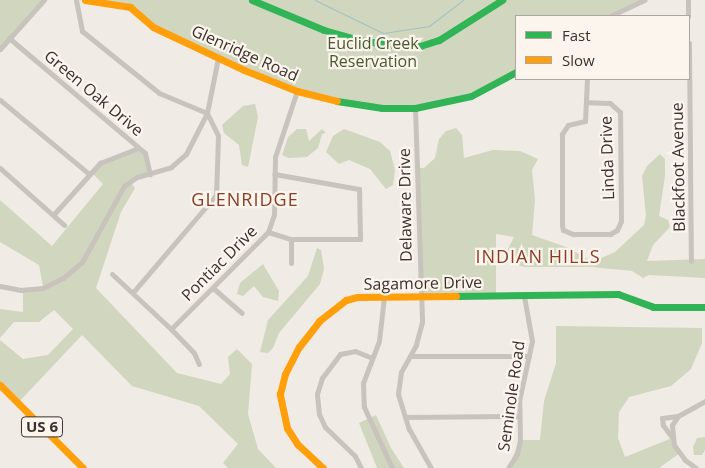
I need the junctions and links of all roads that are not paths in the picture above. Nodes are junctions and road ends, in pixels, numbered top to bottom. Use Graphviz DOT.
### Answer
graph roads {
  1 [pos="44,0"];
  2 [pos="76,0"];
  3 [pos="85,0"];
  4 [pos="252,0"];
  5 [pos="502,0"];
  6 [pos="645,0"];
  7 [pos="688,0"];
  8 [pos="612,15"];
  9 [pos="688,15"];
  10 [pos="9,38"];
  11 [pos="0,49"];
  12 [pos="218,58"];
  13 [pos="515,73"];
  14 [pos="587,80"];
  15 [pos="689,80"];
  16 [pos="297,91"];
  17 [pos="0,100"];
  18 [pos="587,102"];
  19 [pos="415,108"];
  20 [pos="206,113"];
  21 [pos="138,148"];
  22 [pos="0,168"];
  23 [pos="89,174"];
  24 [pos="150,174"];
  25 [pos="274,174"];
  26 [pos="54,214"];
  27 [pos="64,224"];
  28 [pos="268,232"];
  29 [pos="291,239"];
  30 [pos="691,261"];
  31 [pos="291,263"];
  32 [pos="112,274"];
  33 [pos="0,286"];
  34 [pos="213,288"];
  35 [pos="134,291"];
  36 [pos="419,296"];
  37 [pos="524,296"];
  38 [pos="384,297"];
  39 [pos="705,307"];
  40 [pos="242,313"];
  41 [pos="171,329"];
  42 [pos="410,356"];
  43 [pos="529,356"];
  44 [pos="372,358"];
  45 [pos="198,364"];
  46 [pos="0,385"];
  47 [pos="705,401"];
  48 [pos="518,416"];
  49 [pos="678,416"];
  50 [pos="405,417"];
  51 [pos="672,435"];
  52 [pos="83,468"];
  53 [pos="324,468"];
  54 [pos="361,468"];
  55 [pos="392,468"];
  56 [pos="431,468"];
  57 [pos="508,468"];
  58 [pos="696,468"];
  1 -- 10 [label="street"];
  2 -- 20 [label="street"];
  3 -- 12 [label="street, Glenridge Road"];
  4 -- 5 [label="street"];
  6 -- 8 [label="street"];
  7 -- 9 [label="street"];
  10 -- 11 [label="street"];
  10 -- 21 [label="street, Green Oak Drive"];
  12 -- 16 [label="street, Glenridge Road"];
  12 -- 20 [label="street"];
  13 -- 19 [label="street, Glenridge Road"];
  14 -- 18 [label="street"];
  15 -- 30 [label="street, Blackfoot Avenue"];
  16 -- 19 [label="street, Glenridge Road"];
  16 -- 25 [label="street, Pontiac Drive"];
  17 -- 23 [label="street"];
  18 -- 18 [label="street, Linda Drive"];
  19 -- 36 [label="street, Delaware Drive"];
  20 -- 24 [label="street"];
  20 -- 35 [label="street"];
  21 -- 23 [label="street"];
  21 -- 24 [label="street, Green Oak Drive"];
  22 -- 26 [label="street"];
  23 -- 26 [label="street"];
  24 -- 33 [label="street"];
  25 -- 28 [label="street, Pontiac Drive"];
  25 -- 29 [label="street"];
  26 -- 27 [label="street"];
  28 -- 29 [label="street"];
  28 -- 34 [label="street, Pontiac Drive"];
  29 -- 31 [label="street"];
  32 -- 35 [label="street"];
  34 -- 40 [label="street"];
  34 -- 41 [label="street, Pontiac Drive"];
  35 -- 41 [label="street"];
  36 -- 37 [label="street, Sagamore Drive"];
  36 -- 38 [label="street, Sagamore Drive"];
  36 -- 42 [label="street, Delaware Drive"];
  37 -- 39 [label="street, Sagamore Drive"];
  37 -- 43 [label="street, Seminole Road"];
  38 -- 44 [label="street"];
  38 -- 53 [label="street, Sagamore Drive"];
  41 -- 45 [label="street"];
  42 -- 43 [label="street"];
  42 -- 50 [label="street, Delaware Drive"];
  43 -- 48 [label="street, Seminole Road"];
  44 -- 54 [label="street"];
  44 -- 55 [label="street"];
  46 -- 52 [label="street, US 6"];
  47 -- 49 [label="street"];
  48 -- 50 [label="street"];
  48 -- 57 [label="street, Seminole Road"];
  49 -- 51 [label="street"];
  49 -- 51 [label="street"];
  50 -- 56 [label="street, Delaware Drive"];
  51 -- 58 [label="street"];
}
